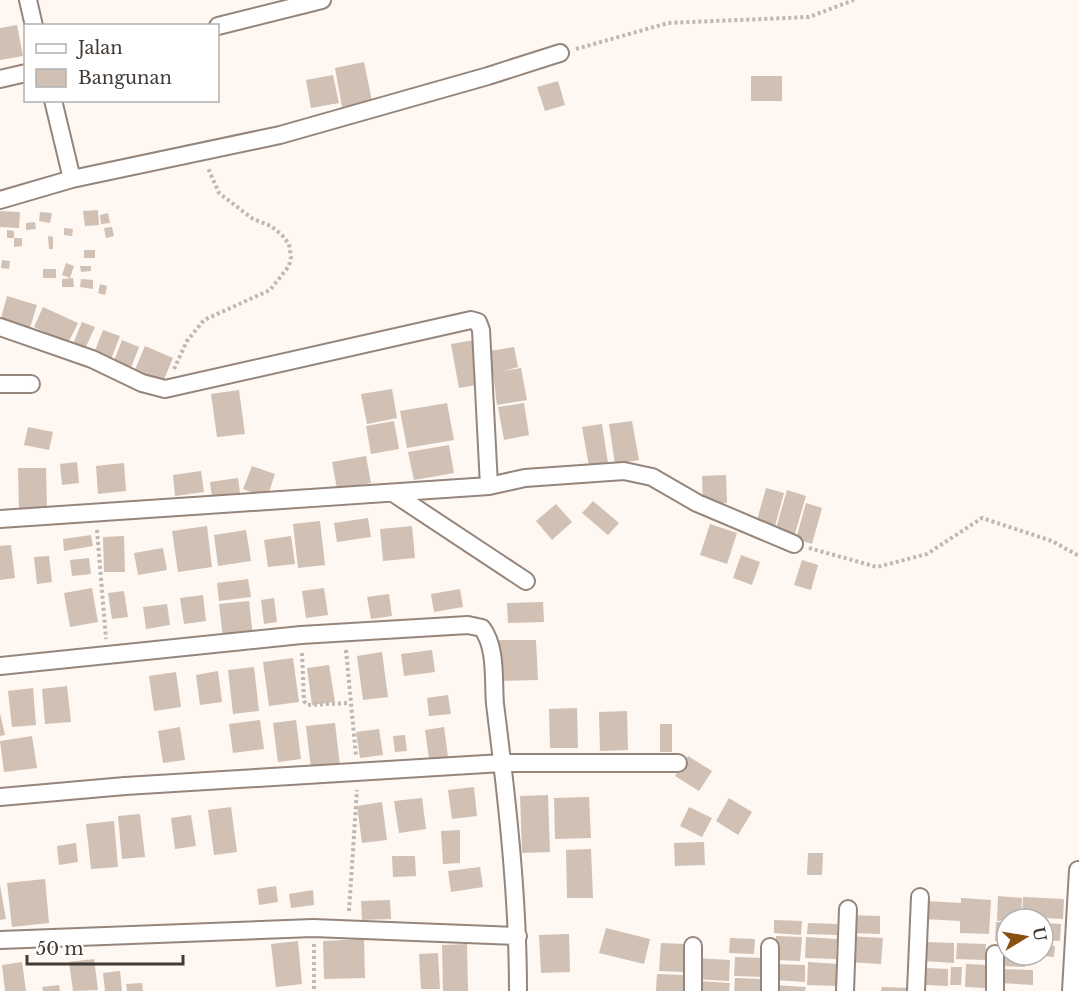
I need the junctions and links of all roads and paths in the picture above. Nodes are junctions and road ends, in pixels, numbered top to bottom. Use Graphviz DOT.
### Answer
graph roads {
  1 [pos="28,0"];
  2 [pos="322,0"];
  3 [pos="854,0"];
  4 [pos="304,2"];
  5 [pos="34,24"];
  6 [pos="219,26"];
  7 [pos="560,53"];
  8 [pos="24,73"];
  9 [pos="0,79"];
  10 [pos="53,102"];
  11 [pos="205,149"];
  12 [pos="72,179"];
  13 [pos="0,200"];
  14 [pos="0,327"];
  15 [pos="0,384"];
  16 [pos="31,384"];
  17 [pos="165,389"];
  18 [pos="489,486"];
  19 [pos="393,493"];
  20 [pos="96,511"];
  21 [pos="0,519"];
  22 [pos="794,544"];
  23 [pos="1079,556"];
  24 [pos="526,581"];
  25 [pos="344,631"];
  26 [pos="301,635"];
  27 [pos="107,656"];
  28 [pos="0,666"];
  29 [pos="349,703"];
  30 [pos="502,763"];
  31 [pos="678,763"];
  32 [pos="358,772"];
  33 [pos="0,797"];
  34 [pos="1078,870"];
  35 [pos="920,897"];
  36 [pos="848,909"];
  37 [pos="314,928"];
  38 [pos="348,929"];
  39 [pos="518,936"];
  40 [pos="0,940"];
  41 [pos="693,946"];
  42 [pos="770,947"];
  43 [pos="995,967"];
  44 [pos="314,991"];
  45 [pos="518,991"];
  46 [pos="693,991"];
  47 [pos="770,991"];
  48 [pos="845,991"];
  49 [pos="916,991"];
  50 [pos="995,991"];
  51 [pos="1071,991"];
  1 -- 5 [label="street"];
  2 -- 4 [label="street"];
  3 -- 7 [label="path"];
  4 -- 6 [label="street"];
  7 -- 11 [label="street"];
  8 -- 9 [label="street"];
  10 -- 12 [label="street"];
  11 -- 12 [label="street"];
  11 -- 17 [label="path"];
  12 -- 13 [label="street"];
  14 -- 17 [label="street"];
  15 -- 16 [label="street"];
  17 -- 18 [label="street"];
  18 -- 19 [label="street"];
  18 -- 22 [label="street"];
  19 -- 20 [label="street"];
  19 -- 24 [label="street"];
  20 -- 21 [label="street"];
  20 -- 27 [label="path"];
  22 -- 23 [label="path"];
  25 -- 26 [label="street"];
  25 -- 29 [label="path"];
  25 -- 30 [label="street"];
  26 -- 27 [label="street"];
  26 -- 29 [label="path"];
  27 -- 28 [label="street"];
  29 -- 32 [label="path"];
  30 -- 31 [label="street"];
  30 -- 32 [label="street"];
  30 -- 39 [label="street"];
  32 -- 33 [label="street"];
  32 -- 38 [label="path"];
  34 -- 51 [label="street"];
  35 -- 49 [label="street"];
  36 -- 48 [label="street"];
  37 -- 38 [label="street"];
  37 -- 40 [label="street"];
  37 -- 44 [label="path"];
  38 -- 39 [label="street"];
  39 -- 45 [label="street"];
  41 -- 46 [label="street"];
  42 -- 47 [label="street"];
  43 -- 50 [label="street"];
}
